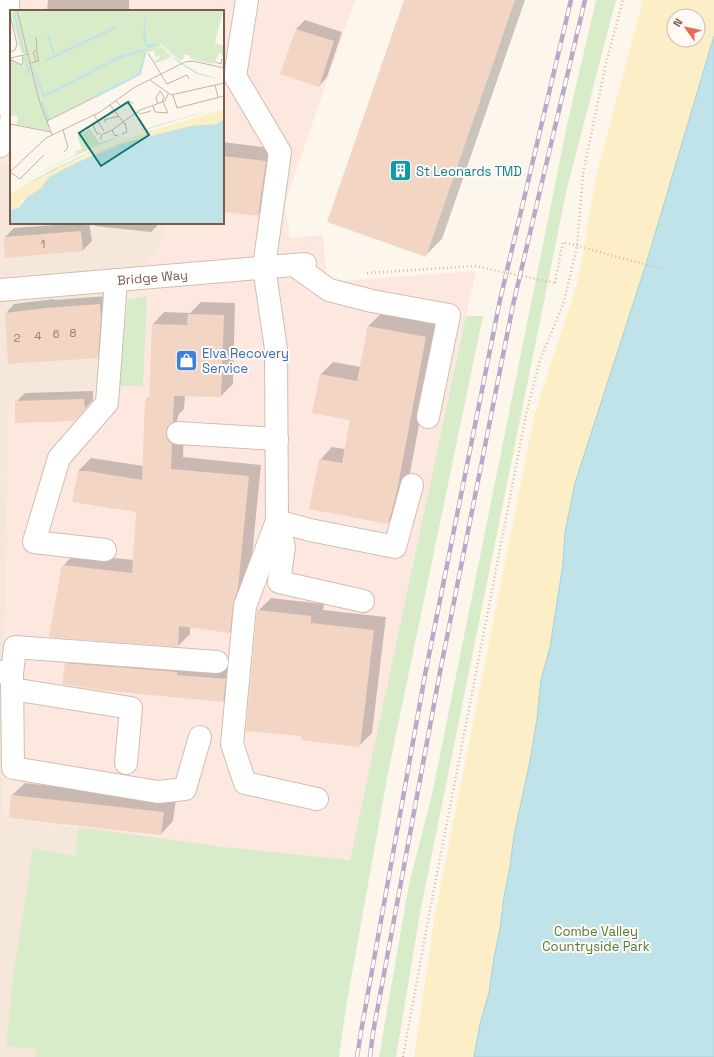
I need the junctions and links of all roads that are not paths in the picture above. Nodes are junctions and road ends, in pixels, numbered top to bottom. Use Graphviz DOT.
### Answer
graph roads {
  1 [pos="8,0"];
  2 [pos="247,0"];
  3 [pos="10,75"];
  4 [pos="10,126"];
  5 [pos="0,146"];
  6 [pos="264,267"];
  7 [pos="116,280"];
  8 [pos="0,290"];
  9 [pos="428,417"];
  10 [pos="178,433"];
  11 [pos="277,439"];
  12 [pos="412,485"];
  13 [pos="277,520"];
  14 [pos="105,550"];
  15 [pos="363,601"];
  16 [pos="217,662"];
  17 [pos="8,678"];
  18 [pos="200,737"];
  19 [pos="126,764"];
  20 [pos="317,799"];
  1 -- 3 [label="street"];
  2 -- 6 [label="street"];
  4 -- 5 [label="street"];
  6 -- 7 [label="street, Bridge Way"];
  6 -- 9 [label="street, Bridge Way"];
  6 -- 11 [label="street"];
  7 -- 8 [label="street, Bridge Way"];
  7 -- 14 [label="street"];
  10 -- 11 [label="street"];
  11 -- 13 [label="street"];
  12 -- 13 [label="street"];
  13 -- 15 [label="street"];
  13 -- 20 [label="street"];
  16 -- 17 [label="street"];
  17 -- 18 [label="street"];
  17 -- 19 [label="street"];
}
